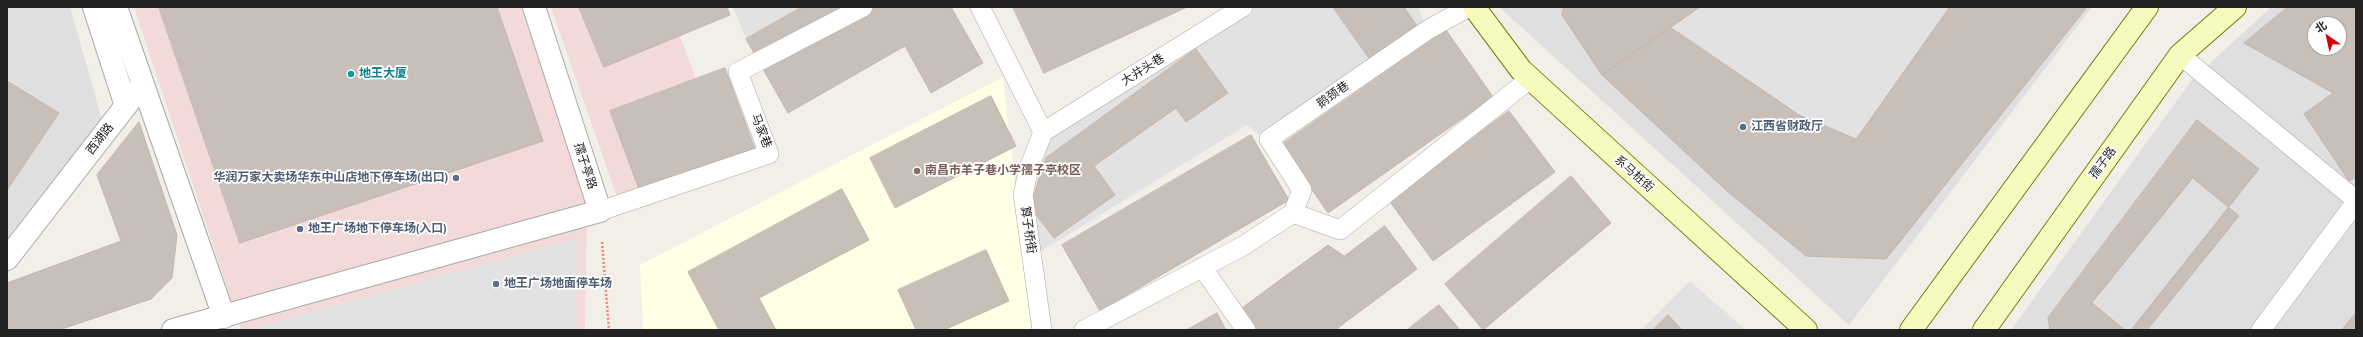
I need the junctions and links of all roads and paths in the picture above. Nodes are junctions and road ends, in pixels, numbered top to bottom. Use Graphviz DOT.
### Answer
graph roads {
  1 [pos="94,7"];
  2 [pos="116,7"];
  3 [pos="534,7"];
  4 [pos="863,7"];
  5 [pos="980,7"];
  6 [pos="1243,7"];
  7 [pos="1470,7"];
  8 [pos="1474,7"];
  9 [pos="2235,7"];
  10 [pos="2142,9"];
  11 [pos="2180,55"];
  12 [pos="1530,79"];
  13 [pos="142,85"];
  14 [pos="126,106"];
  15 [pos="1043,132"];
  16 [pos="2356,201"];
  17 [pos="600,211"];
  18 [pos="1293,213"];
  19 [pos="7,259"];
  20 [pos="1202,267"];
  21 [pos="224,317"];
  22 [pos="173,330"];
  23 [pos="609,330"];
  24 [pos="1042,330"];
  25 [pos="1084,330"];
  26 [pos="1246,330"];
  27 [pos="1806,330"];
  28 [pos="1911,330"];
  29 [pos="1984,330"];
  30 [pos="2261,330"];
  1 -- 14 [label="street"];
  2 -- 13 [label="street"];
  3 -- 17 [label="street, 孺子亭路"];
  4 -- 17 [label="lane, 马家巷"];
  5 -- 15 [label="lane"];
  6 -- 15 [label="lane, 大井头巷"];
  7 -- 18 [label="lane, 鹅颈巷"];
  8 -- 12 [label="main road, 系马桩街"];
  9 -- 11 [label="main road, 孺子路"];
  10 -- 28 [label="main road"];
  11 -- 16 [label="lane"];
  11 -- 29 [label="main road, 孺子路"];
  12 -- 18 [label="lane"];
  12 -- 27 [label="main road, 系马桩街"];
  13 -- 14 [label="street, 西湖路"];
  13 -- 21 [label="street"];
  14 -- 19 [label="street, 西湖路"];
  15 -- 24 [label="lane, 算子桥街"];
  16 -- 30 [label="lane"];
  17 -- 21 [label="street"];
  17 -- 23 [label="path"];
  18 -- 20 [label="lane"];
  20 -- 25 [label="lane"];
  20 -- 26 [label="lane"];
  21 -- 22 [label="street"];
}
